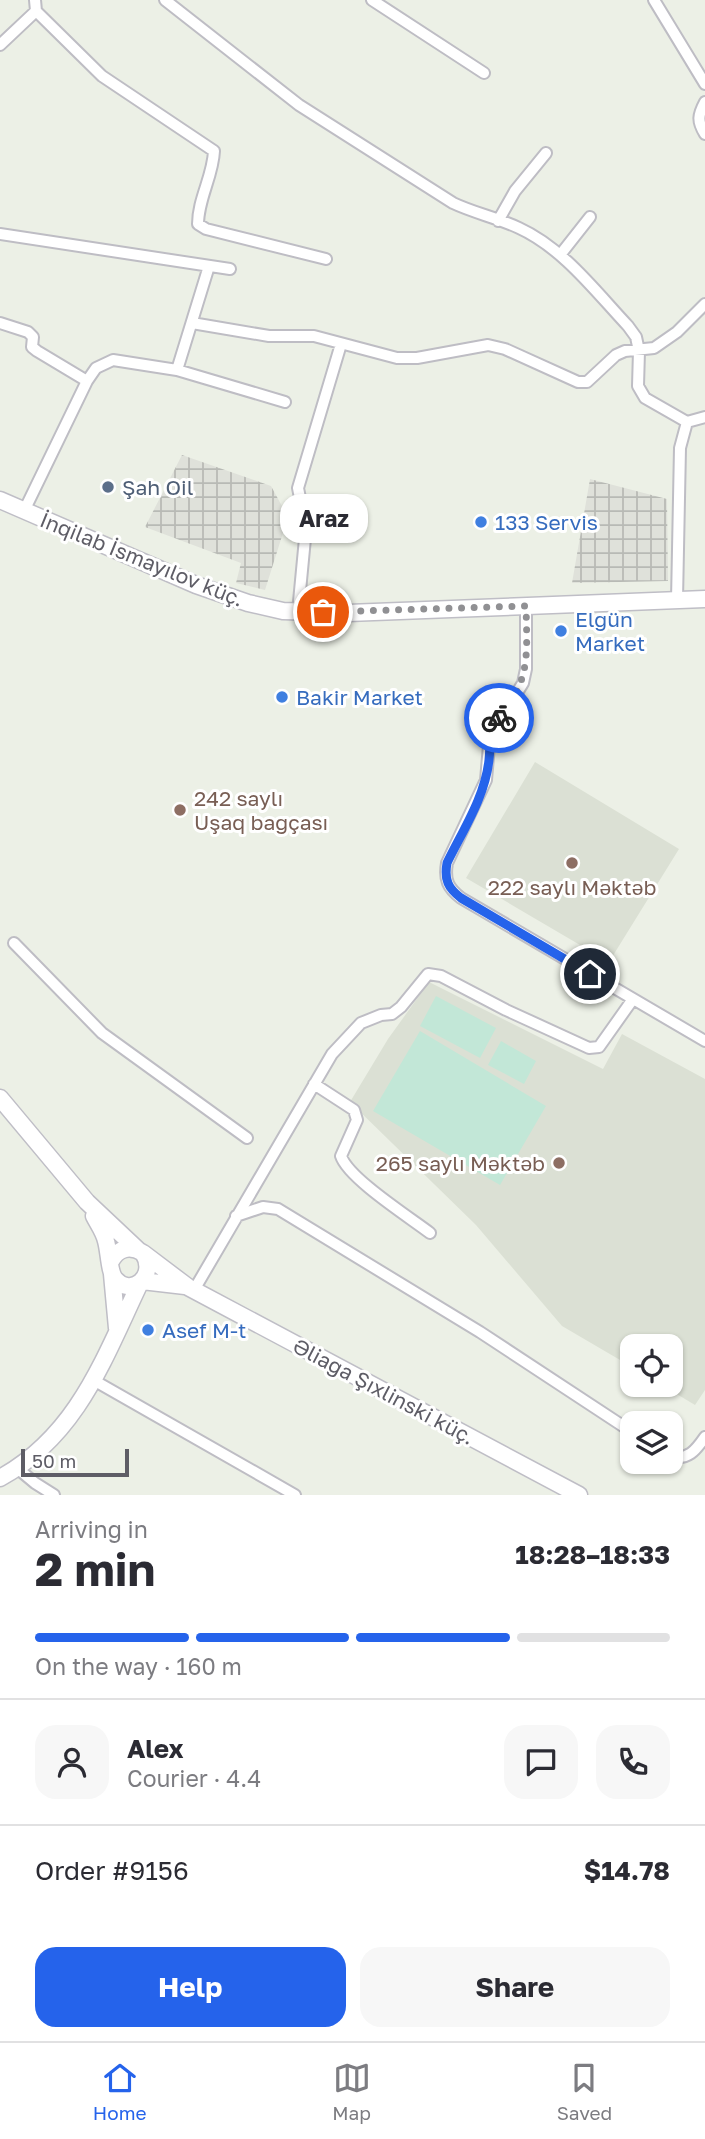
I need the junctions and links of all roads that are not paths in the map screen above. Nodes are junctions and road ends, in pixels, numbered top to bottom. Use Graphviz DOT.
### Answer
graph roads {
  1 [pos="164,0"];
  2 [pos="372,0"];
  3 [pos="654,0"];
  4 [pos="36,6"];
  5 [pos="0,45"];
  6 [pos="484,73"];
  7 [pos="705,84"];
  8 [pos="705,102"];
  9 [pos="705,134"];
  10 [pos="546,153"];
  11 [pos="590,218"];
  12 [pos="498,221"];
  13 [pos="0,234"];
  14 [pos="560,255"];
  15 [pos="326,259"];
  16 [pos="209,266"];
  17 [pos="230,269"];
  18 [pos="705,304"];
  19 [pos="0,323"];
  20 [pos="192,323"];
  21 [pos="341,344"];
  22 [pos="639,351"];
  23 [pos="177,370"];
  24 [pos="87,381"];
  25 [pos="285,402"];
  26 [pos="705,417"];
  27 [pos="687,422"];
  28 [pos="0,500"];
  29 [pos="24,511"];
  30 [pos="705,599"];
  31 [pos="677,600"];
  32 [pos="526,606"];
  33 [pos="299,612"];
  34 [pos="14,943"];
  35 [pos="633,999"];
  36 [pos="705,1041"];
  37 [pos="314,1084"];
  38 [pos="0,1098"];
  39 [pos="247,1138"];
  40 [pos="87,1202"];
  41 [pos="236,1216"];
  42 [pos="430,1233"];
  43 [pos="141,1251"];
  44 [pos="111,1268"];
  45 [pos="141,1282"];
  46 [pos="191,1288"];
  47 [pos="117,1330"];
  48 [pos="95,1381"];
  49 [pos="620,1424"];
  50 [pos="705,1437"];
  51 [pos="683,1457"];
  52 [pos="17,1468"];
  53 [pos="0,1478"];
  54 [pos="54,1495"];
  55 [pos="295,1495"];
  56 [pos="579,1495"];
  1 -- 12 [label="street"];
  2 -- 6 [label="street"];
  3 -- 7 [label="street"];
  4 -- 5 [label="street"];
  4 -- 15 [label="street"];
  8 -- 9 [label="street"];
  10 -- 12 [label="street"];
  11 -- 14 [label="street"];
  12 -- 14 [label="street"];
  13 -- 16 [label="street"];
  14 -- 22 [label="street"];
  16 -- 17 [label="street"];
  16 -- 20 [label="street"];
  18 -- 22 [label="street"];
  19 -- 24 [label="street"];
  20 -- 21 [label="street"];
  20 -- 23 [label="street"];
  21 -- 22 [label="street"];
  21 -- 33 [label="street"];
  22 -- 27 [label="street"];
  23 -- 24 [label="street"];
  23 -- 25 [label="street"];
  24 -- 29 [label="street"];
  26 -- 27 [label="street"];
  27 -- 31 [label="street"];
  28 -- 29 [label="main road, İnqilab İsmayılov küç."];
  29 -- 33 [label="main road, İnqilab İsmayılov küç."];
  30 -- 31 [label="main road, İnqilab İsmayılov küç."];
  31 -- 32 [label="main road, İnqilab İsmayılov küç."];
  32 -- 33 [label="main road, İnqilab İsmayılov küç."];
  32 -- 35 [label="street"];
  34 -- 39 [label="street"];
  35 -- 36 [label="street"];
  35 -- 37 [label="street"];
  37 -- 41 [label="street"];
  37 -- 42 [label="street"];
  38 -- 40 [label="main road"];
  40 -- 43 [label="main road"];
  40 -- 44 [label="main road"];
  41 -- 46 [label="street"];
  41 -- 49 [label="street"];
  43 -- 44 [label="main road"];
  43 -- 45 [label="main road"];
  43 -- 46 [label="main road"];
  44 -- 45 [label="main road"];
  44 -- 47 [label="main road"];
  45 -- 46 [label="main road"];
  45 -- 47 [label="main road"];
  46 -- 56 [label="main road, Əliağa Şıxlinski küç."];
  47 -- 48 [label="main road"];
  48 -- 52 [label="main road"];
  48 -- 55 [label="street"];
  50 -- 51 [label="street"];
  52 -- 53 [label="main road"];
  52 -- 54 [label="street"];
}
